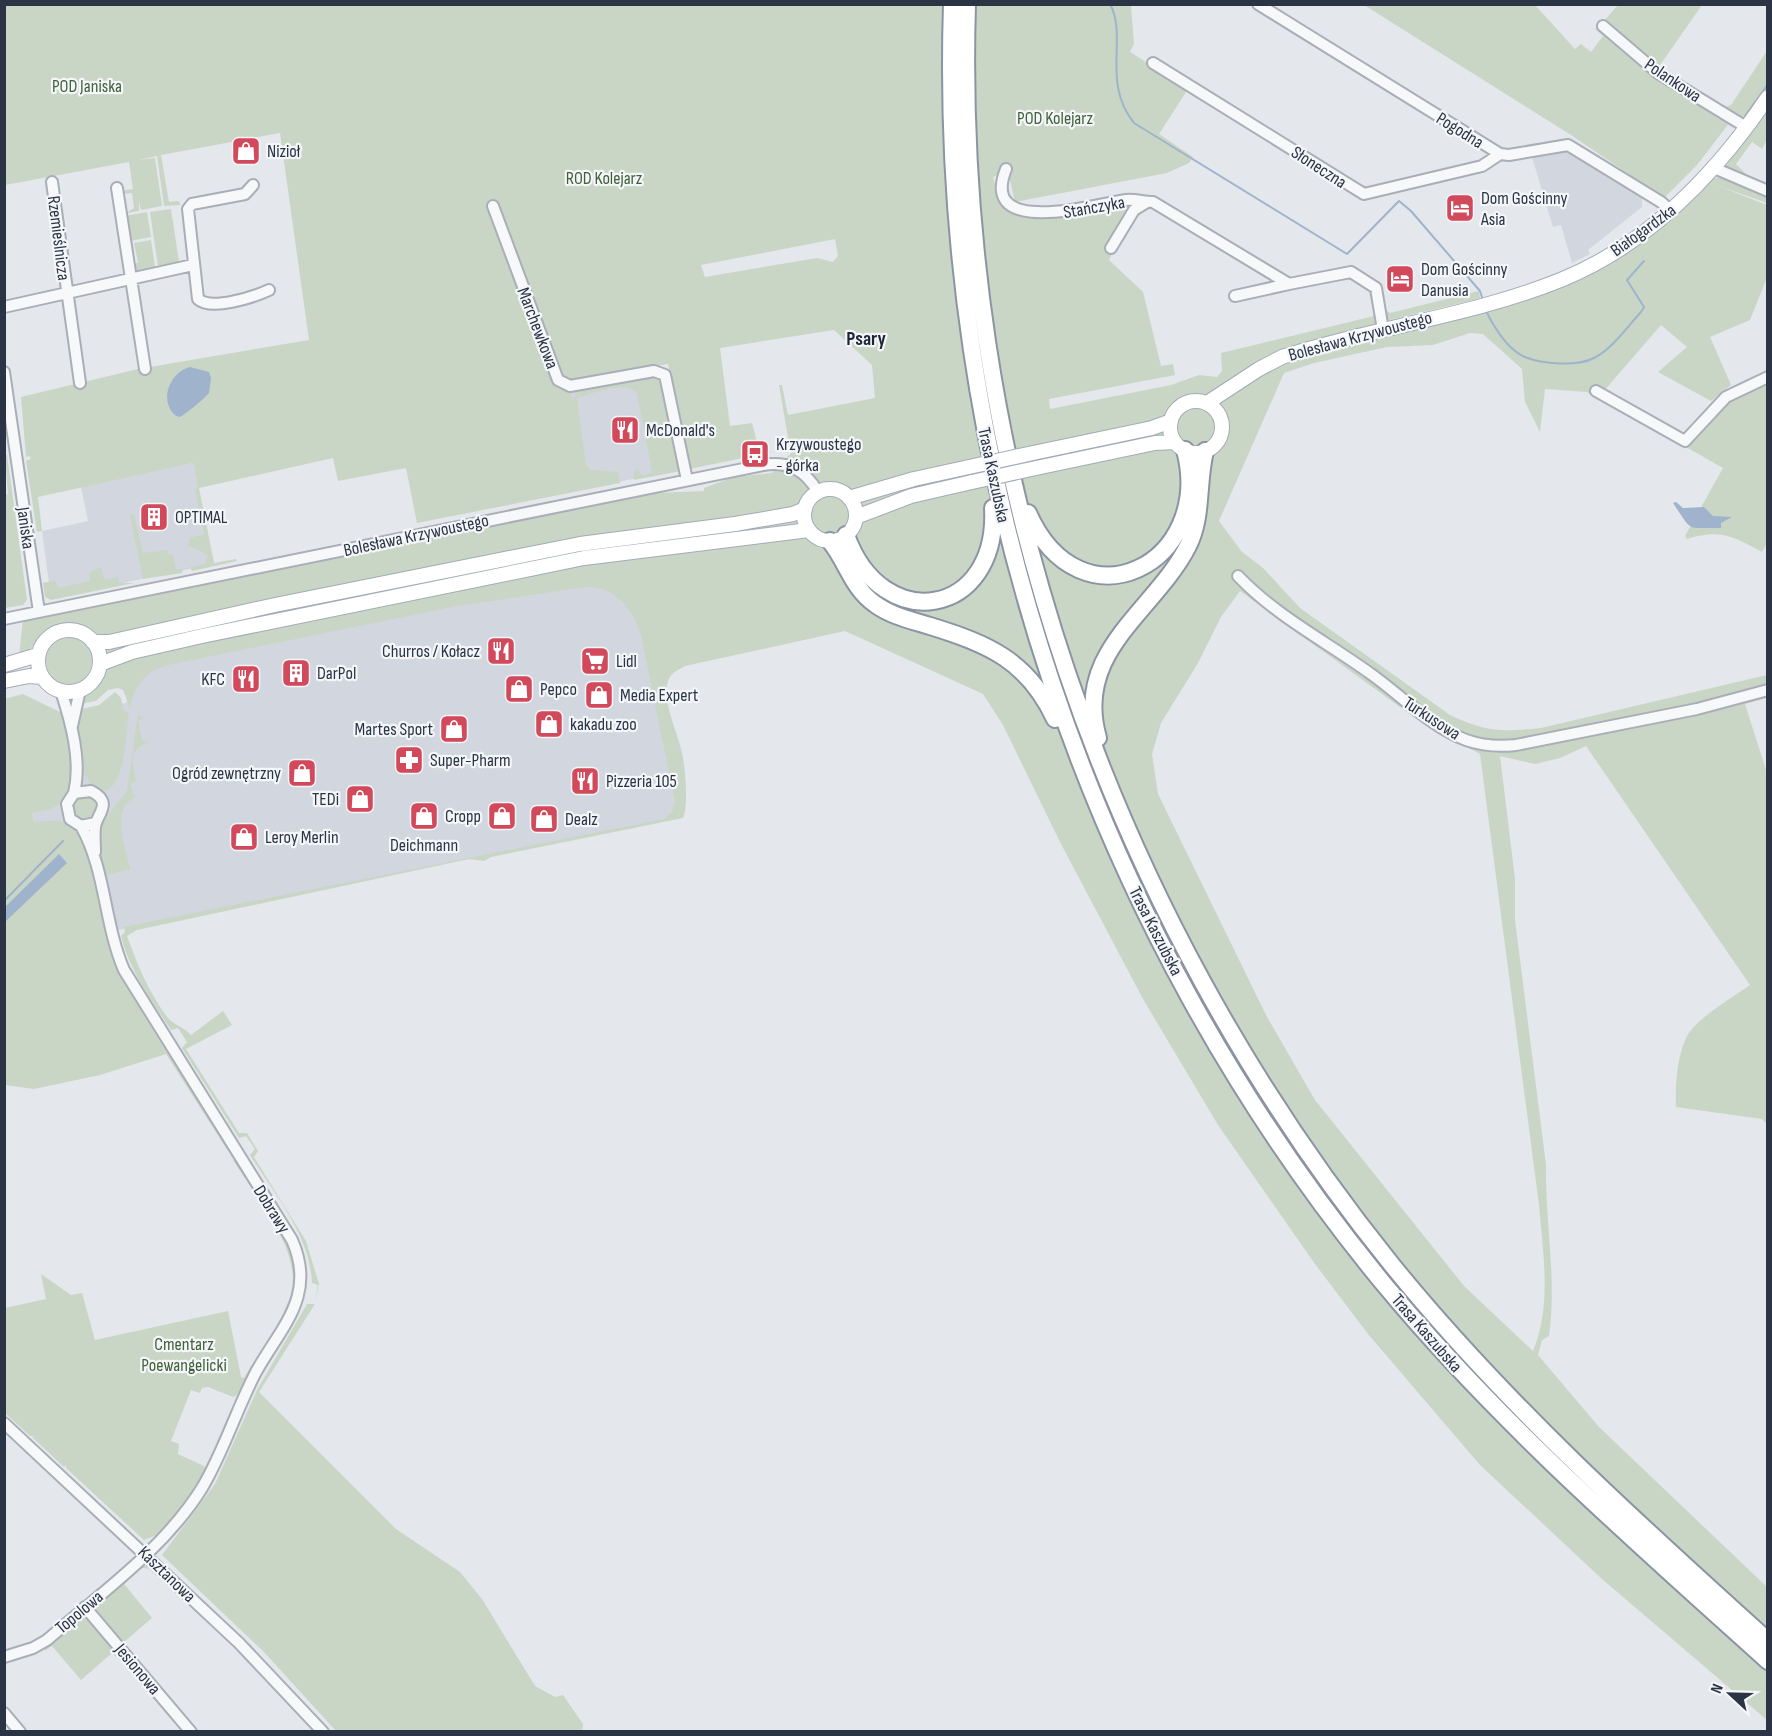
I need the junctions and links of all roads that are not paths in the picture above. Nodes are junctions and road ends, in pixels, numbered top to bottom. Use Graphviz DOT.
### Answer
graph roads {
  1 [pos="952,4"];
  2 [pos="968,4"];
  3 [pos="1258,4"];
  4 [pos="1603,26"];
  5 [pos="1153,63"];
  6 [pos="1767,97"];
  7 [pos="1746,127"];
  8 [pos="1500,154"];
  9 [pos="1714,168"];
  10 [pos="1006,169"];
  11 [pos="52,182"];
  12 [pos="253,186"];
  13 [pos="117,188"];
  14 [pos="1767,191"];
  15 [pos="1147,202"];
  16 [pos="493,206"];
  17 [pos="1671,211"];
  18 [pos="1111,248"];
  19 [pos="193,265"];
  20 [pos="132,278"];
  21 [pos="1289,284"];
  22 [pos="269,290"];
  23 [pos="66,293"];
  24 [pos="1235,297"];
  25 [pos="1483,304"];
  26 [pos="4,307"];
  27 [pos="1383,330"];
  28 [pos="145,369"];
  29 [pos="4,372"];
  30 [pos="1767,377"];
  31 [pos="1247,378"];
  32 [pos="80,383"];
  33 [pos="1596,392"];
  34 [pos="1207,403"];
  35 [pos="1220,416"];
  36 [pos="1171,421"];
  37 [pos="1180,446"];
  38 [pos="1205,451"];
  39 [pos="990,460"];
  40 [pos="1012,476"];
  41 [pos="687,480"];
  42 [pos="818,492"];
  43 [pos="849,498"];
  44 [pos="805,509"];
  45 [pos="856,518"];
  46 [pos="809,530"];
  47 [pos="846,535"];
  48 [pos="830,541"];
  49 [pos="1238,576"];
  50 [pos="39,612"];
  51 [pos="4,619"];
  52 [pos="93,642"];
  53 [pos="38,655"];
  54 [pos="100,664"];
  55 [pos="4,665"];
  56 [pos="42,677"];
  57 [pos="4,681"];
  58 [pos="80,690"];
  59 [pos="1767,690"];
  60 [pos="62,691"];
  61 [pos="72,729"];
  62 [pos="76,760"];
  63 [pos="1082,770"];
  64 [pos="91,791"];
  65 [pos="74,793"];
  66 [pos="1112,794"];
  67 [pos="95,823"];
  68 [pos="81,826"];
  69 [pos="95,858"];
  70 [pos="4,1424"];
  71 [pos="146,1554"];
  72 [pos="85,1607"];
  73 [pos="1767,1641"];
  74 [pos="4,1657"];
  75 [pos="1767,1661"];
  76 [pos="4,1713"];
  77 [pos="20,1731"];
  78 [pos="191,1731"];
  79 [pos="323,1731"];
  1 -- 39 [label="highway, Trasa Kaszubska"];
  2 -- 40 [label="highway, Trasa Kaszubska"];
  3 -- 8 [label="street, Pogodna"];
  4 -- 7 [label="street, Polankowa"];
  5 -- 8 [label="street, Słoneczna"];
  6 -- 7 [label="main road, Białogardzka"];
  7 -- 9 [label="main road, Białogardzka"];
  8 -- 17 [label="street, Pogodna"];
  9 -- 14 [label="street"];
  9 -- 17 [label="main road, Białogardzka"];
  10 -- 15 [label="street, Stańczyka"];
  11 -- 23 [label="street, Rzemieślnicza"];
  12 -- 19 [label="street"];
  13 -- 20 [label="street"];
  15 -- 18 [label="street, Stańczyka"];
  15 -- 21 [label="street, Stańczyka"];
  16 -- 41 [label="street, Marchewkowa"];
  17 -- 25 [label="main road, Białogardzka"];
  19 -- 20 [label="street, Rzemieślnicza"];
  19 -- 22 [label="street"];
  20 -- 23 [label="street, Rzemieślnicza"];
  20 -- 28 [label="street"];
  21 -- 24 [label="street"];
  21 -- 27 [label="street"];
  23 -- 26 [label="street, Rzemieślnicza"];
  23 -- 32 [label="street, Rzemieślnicza"];
  25 -- 27 [label="main road, Bolesława Krzywoustego"];
  27 -- 31 [label="main road, Bolesława Krzywoustego"];
  29 -- 50 [label="street, Janiska"];
  30 -- 33 [label="street"];
  31 -- 34 [label="main road, Bolesława Krzywoustego"];
  31 -- 35 [label="main road, Bolesława Krzywoustego"];
  34 -- 35 [label="main road"];
  34 -- 36 [label="main road"];
  35 -- 38 [label="main road"];
  36 -- 37 [label="main road"];
  36 -- 43 [label="main road, bridge"];
  37 -- 38 [label="main road"];
  37 -- 40 [label="highway"];
  37 -- 45 [label="main road, bridge"];
  38 -- 66 [label="highway"];
  39 -- 47 [label="highway"];
  39 -- 63 [label="highway, Trasa Kaszubska"];
  40 -- 66 [label="highway, Trasa Kaszubska"];
  41 -- 42 [label="street, Bolesława Krzywoustego"];
  41 -- 50 [label="street, Bolesława Krzywoustego"];
  42 -- 43 [label="main road"];
  42 -- 44 [label="main road"];
  43 -- 45 [label="main road"];
  44 -- 46 [label="main road"];
  44 -- 52 [label="main road"];
  45 -- 47 [label="main road"];
  46 -- 48 [label="main road"];
  46 -- 54 [label="main road"];
  47 -- 48 [label="main road"];
  48 -- 63 [label="highway"];
  49 -- 59 [label="street, Turkusowa"];
  50 -- 51 [label="street, Bolesława Krzywoustego"];
  52 -- 53 [label="main road"];
  52 -- 54 [label="main road"];
  53 -- 55 [label="main road"];
  53 -- 56 [label="main road"];
  54 -- 58 [label="main road"];
  56 -- 57 [label="main road"];
  56 -- 60 [label="main road"];
  58 -- 60 [label="main road"];
  58 -- 61 [label="street"];
  60 -- 61 [label="street"];
  61 -- 62 [label="street, Dobrawy"];
  62 -- 64 [label="street, Dobrawy"];
  62 -- 65 [label="street, Dobrawy"];
  63 -- 75 [label="highway, Trasa Kaszubska"];
  64 -- 65 [label="street"];
  64 -- 67 [label="street, Dobrawy"];
  65 -- 68 [label="street, Dobrawy"];
  66 -- 73 [label="highway, Trasa Kaszubska"];
  67 -- 68 [label="street"];
  67 -- 69 [label="street, Dobrawy"];
  68 -- 69 [label="street, Dobrawy"];
  69 -- 71 [label="street, Dobrawy"];
  70 -- 71 [label="street, Kasztanowa"];
  71 -- 72 [label="street, Topolowa"];
  71 -- 79 [label="street, Kasztanowa"];
  72 -- 74 [label="street, Topolowa"];
  72 -- 78 [label="street, Jesionowa"];
  76 -- 77 [label="street"];
}
